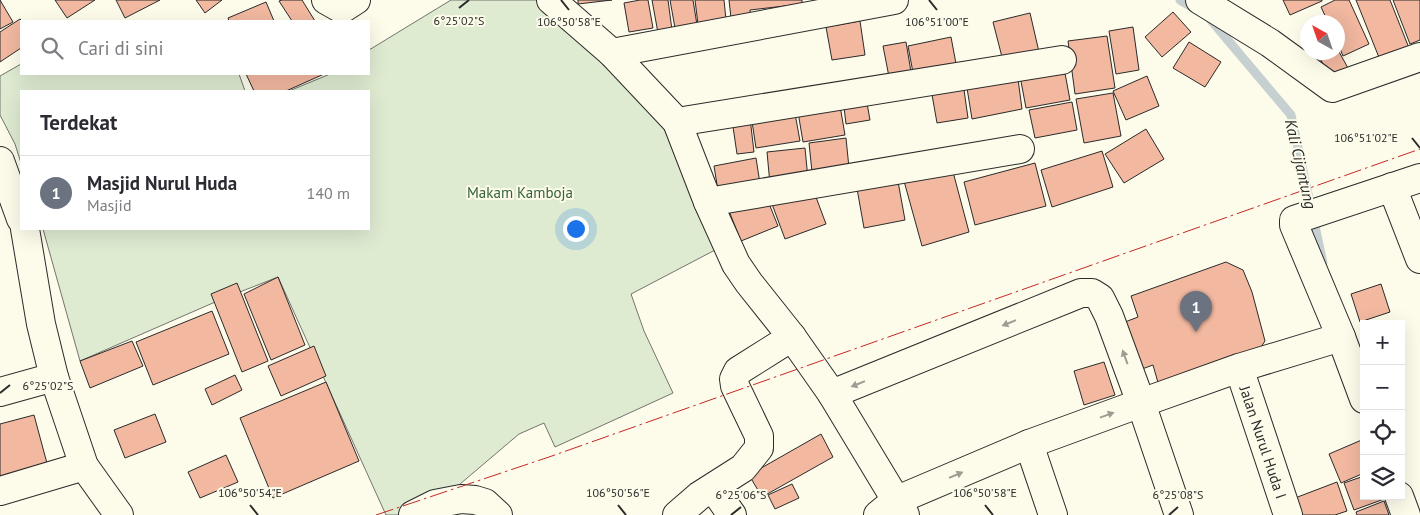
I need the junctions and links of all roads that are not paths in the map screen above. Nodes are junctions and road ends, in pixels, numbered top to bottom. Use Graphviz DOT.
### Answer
graph roads {
  1 [pos="326,0"];
  2 [pos="356,0"];
  3 [pos="550,0"];
  4 [pos="894,0"];
  5 [pos="1200,0"];
  6 [pos="612,53"];
  7 [pos="1420,57"];
  8 [pos="1062,60"];
  9 [pos="677,122"];
  10 [pos="1020,149"];
  11 [pos="0,161"];
  12 [pos="1420,178"];
  13 [pos="1392,188"];
  14 [pos="708,202"];
  15 [pos="20,216"];
  16 [pos="24,230"];
  17 [pos="1420,259"];
  18 [pos="792,337"];
  19 [pos="1341,337"];
  20 [pos="1239,368"];
  21 [pos="54,377"];
  22 [pos="1360,388"];
  23 [pos="0,392"];
  24 [pos="832,394"];
  25 [pos="1141,403"];
  26 [pos="1029,444"];
  27 [pos="84,466"];
  28 [pos="713,488"];
  29 [pos="0,490"];
  30 [pos="1400,500"];
  31 [pos="890,511"];
  32 [pos="119,515"];
  33 [pos="413,515"];
  34 [pos="498,515"];
  35 [pos="677,515"];
  36 [pos="732,515"];
  37 [pos="1053,515"];
  38 [pos="1179,515"];
  39 [pos="1288,515"];
  40 [pos="1406,515"];
  1 -- 2 [label="street"];
  3 -- 6 [label="street"];
  4 -- 6 [label="street"];
  5 -- 7 [label="street"];
  6 -- 9 [label="street"];
  8 -- 9 [label="street"];
  9 -- 14 [label="street"];
  10 -- 14 [label="street"];
  11 -- 15 [label="street"];
  12 -- 13 [label="street"];
  13 -- 17 [label="street"];
  13 -- 19 [label="street"];
  14 -- 18 [label="street"];
  16 -- 21 [label="street"];
  18 -- 24 [label="street"];
  18 -- 28 [label="street"];
  19 -- 20 [label="street"];
  19 -- 22 [label="street"];
  20 -- 25 [label="street"];
  20 -- 39 [label="street, Jalan Nurul Huda I"];
  21 -- 23 [label="street"];
  21 -- 27 [label="street"];
  25 -- 24 [label="street, one-way"];
  24 -- 31 [label="street"];
  26 -- 25 [label="street, one-way"];
  25 -- 38 [label="street"];
  31 -- 26 [label="street, one-way"];
  26 -- 37 [label="street"];
  27 -- 29 [label="street"];
  27 -- 32 [label="street"];
  28 -- 35 [label="street"];
  28 -- 36 [label="street"];
  30 -- 40 [label="street"];
  33 -- 34 [label="street"];
}
